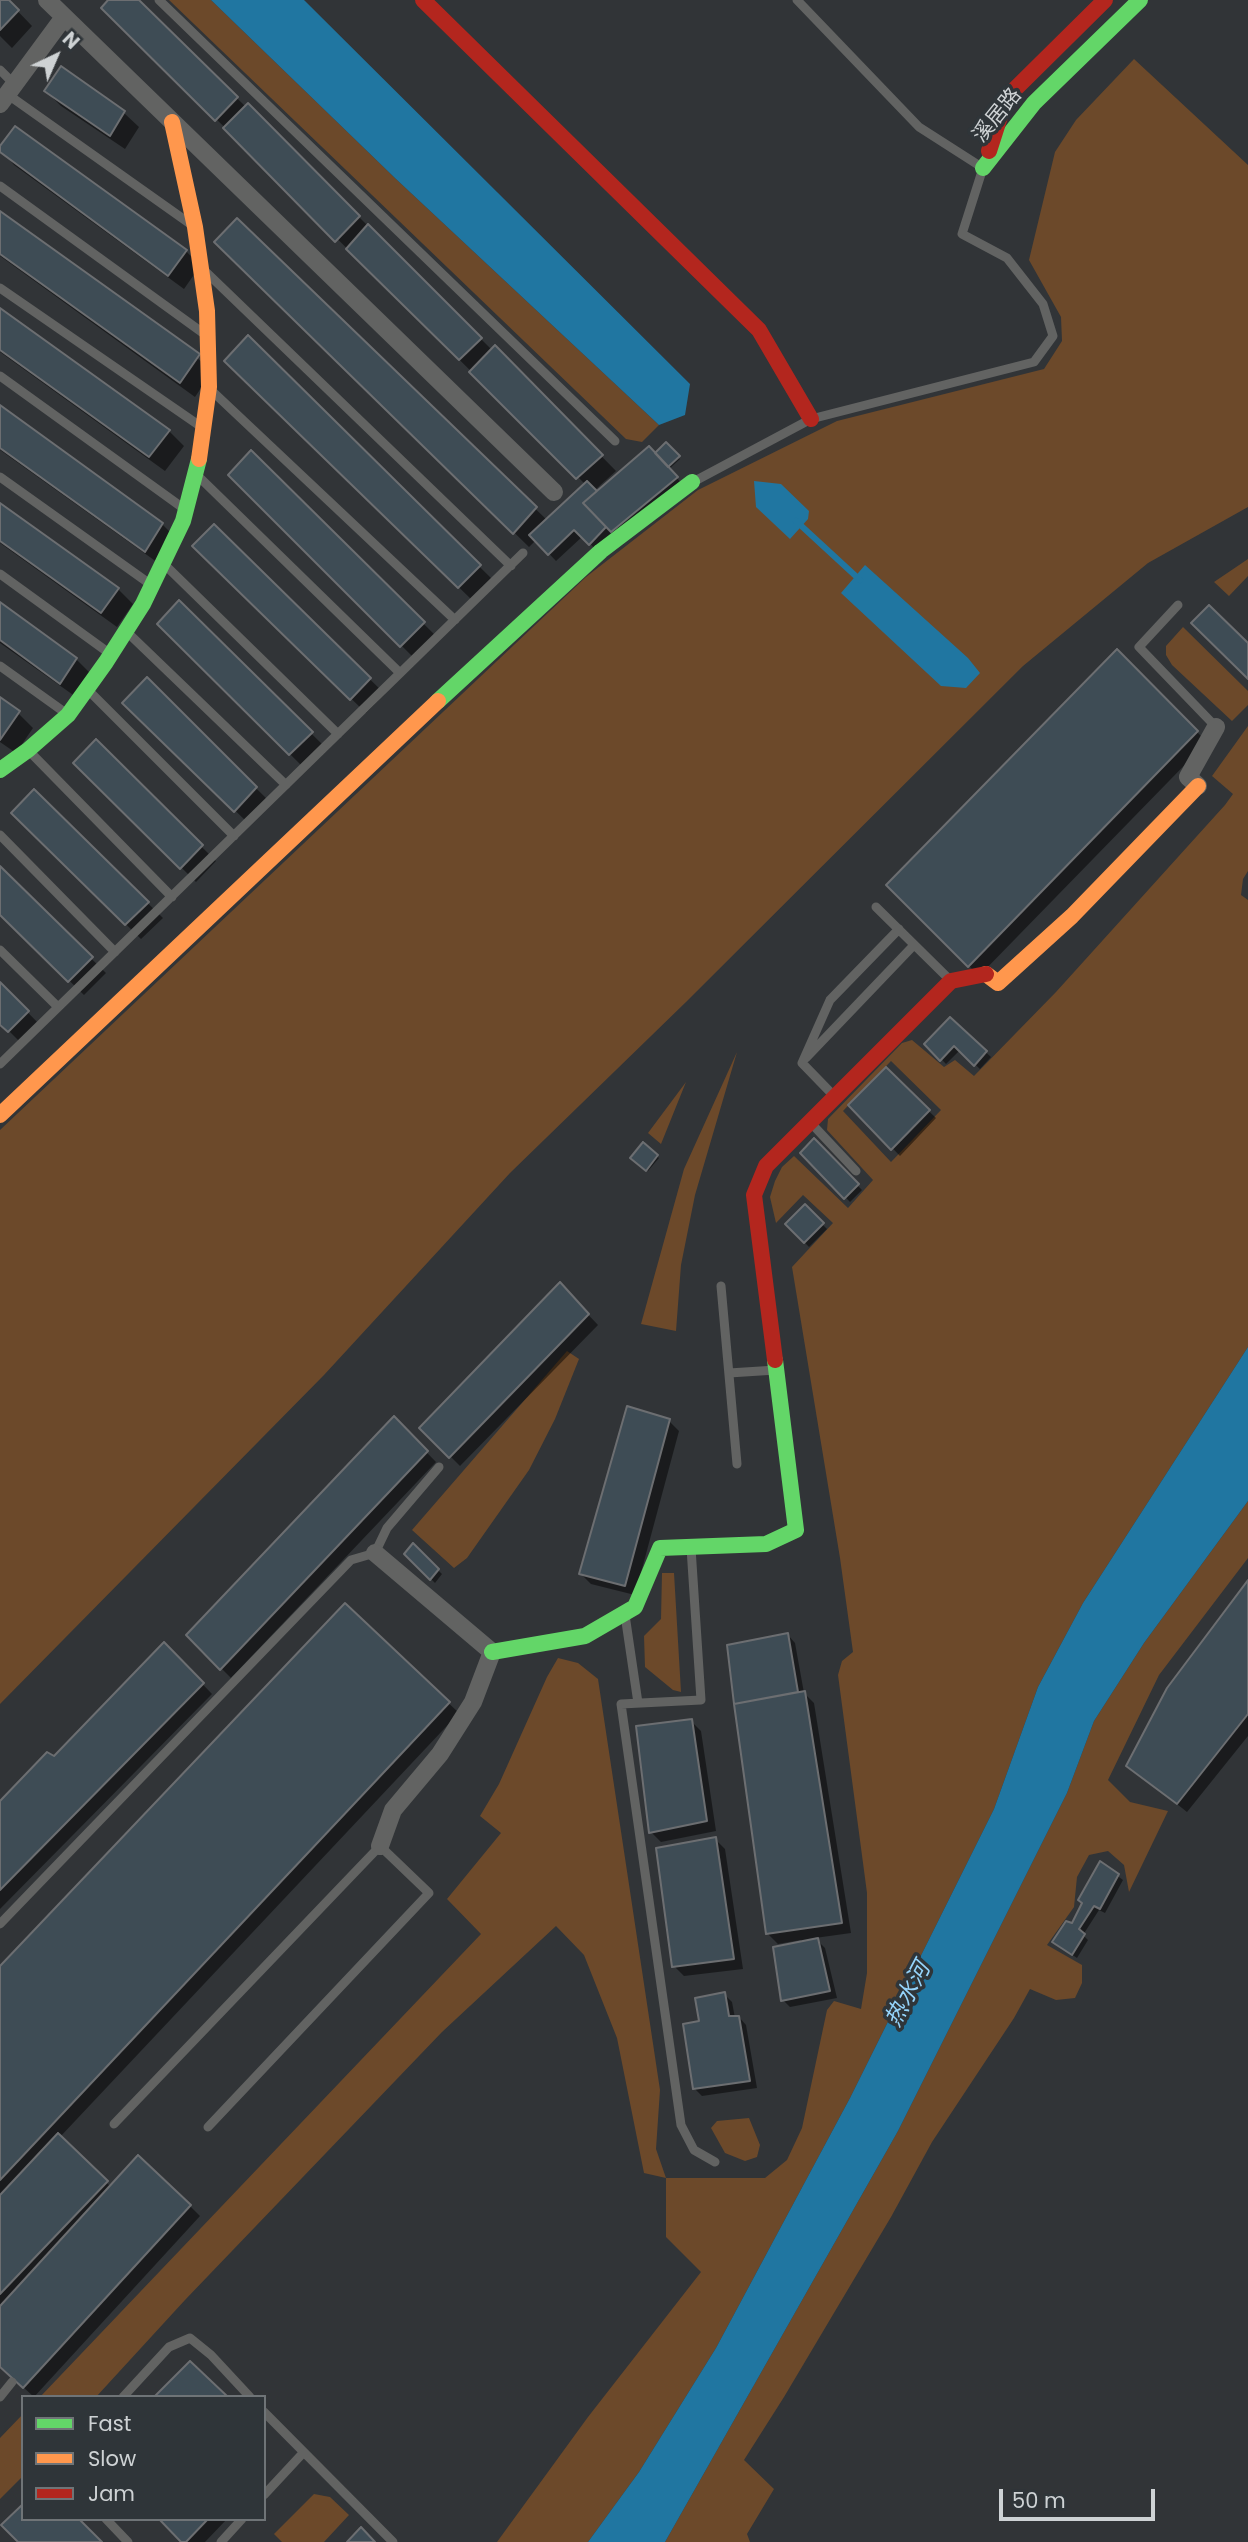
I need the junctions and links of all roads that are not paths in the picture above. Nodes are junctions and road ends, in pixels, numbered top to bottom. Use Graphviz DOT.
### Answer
graph roads {
  1 [pos="47,0"];
  2 [pos="159,0"];
  3 [pos="423,0"];
  4 [pos="797,0"];
  5 [pos="1105,0"];
  6 [pos="1140,0"];
  7 [pos="64,17"];
  8 [pos="0,70"];
  9 [pos="7,94"];
  10 [pos="172,122"];
  11 [pos="983,169"];
  12 [pos="0,186"];
  13 [pos="195,227"];
  14 [pos="202,267"];
  15 [pos="0,288"];
  16 [pos="208,336"];
  17 [pos="0,376"];
  18 [pos="209,387"];
  19 [pos="811,419"];
  20 [pos="203,428"];
  21 [pos="615,441"];
  22 [pos="195,474"];
  23 [pos="0,477"];
  24 [pos="692,482"];
  25 [pos="554,492"];
  26 [pos="186,510"];
  27 [pos="523,553"];
  28 [pos="163,562"];
  29 [pos="510,566"];
  30 [pos="0,574"];
  31 [pos="152,586"];
  32 [pos="1178,606"];
  33 [pos="455,620"];
  34 [pos="126,631"];
  35 [pos="111,654"];
  36 [pos="0,666"];
  37 [pos="400,673"];
  38 [pos="86,689"];
  39 [pos="68,715"];
  40 [pos="1216,727"];
  41 [pos="338,734"];
  42 [pos="28,750"];
  43 [pos="1,768"];
  44 [pos="286,785"];
  45 [pos="1198,786"];
  46 [pos="0,835"];
  47 [pos="234,836"];
  48 [pos="172,897"];
  49 [pos="876,907"];
  50 [pos="899,929"];
  51 [pos="914,945"];
  52 [pos="0,950"];
  53 [pos="116,952"];
  54 [pos="951,981"];
  55 [pos="58,1007"];
  56 [pos="1,1062"];
  57 [pos="802,1063"];
  58 [pos="835,1097"];
  59 [pos="0,1115"];
  60 [pos="810,1122"];
  61 [pos="856,1171"];
  62 [pos="721,1286"];
  63 [pos="776,1370"];
  64 [pos="729,1373"];
  65 [pos="737,1464"];
  66 [pos="439,1467"];
  67 [pos="691,1547"];
  68 [pos="374,1553"];
  69 [pos="625,1613"];
  70 [pos="492,1653"];
  71 [pos="638,1703"];
  72 [pos="380,1846"];
  73 [pos="0,1924"];
  74 [pos="114,2124"];
  75 [pos="208,2127"];
  76 [pos="715,2162"];
  77 [pos="12,2382"];
  78 [pos="125,2395"];
  79 [pos="248,2395"];
  80 [pos="0,2397"];
  81 [pos="266,2414"];
  82 [pos="303,2453"];
  83 [pos="266,2493"];
  84 [pos="108,2521"];
  85 [pos="240,2521"];
  86 [pos="128,2542"];
  87 [pos="221,2542"];
  88 [pos="393,2542"];
  1 -- 7 [label="street"];
  2 -- 21 [label="lane"];
  3 -- 19 [label="street"];
  4 -- 11 [label="lane"];
  5 -- 11 [label="street, 溪居路"];
  6 -- 11 [label="street, 溪居路"];
  7 -- 9 [label="street"];
  7 -- 10 [label="street"];
  8 -- 9 [label="lane"];
  9 -- 13 [label="lane"];
  10 -- 13 [label="street"];
  10 -- 25 [label="street"];
  11 -- 19 [label="lane"];
  12 -- 16 [label="lane"];
  13 -- 14 [label="street"];
  14 -- 16 [label="street"];
  14 -- 29 [label="lane"];
  15 -- 20 [label="lane"];
  16 -- 18 [label="street"];
  17 -- 26 [label="lane"];
  18 -- 20 [label="street"];
  18 -- 33 [label="lane"];
  19 -- 24 [label="lane"];
  20 -- 22 [label="street"];
  22 -- 26 [label="street"];
  22 -- 37 [label="lane"];
  23 -- 31 [label="lane"];
  24 -- 59 [label="street"];
  26 -- 28 [label="street"];
  27 -- 29 [label="lane"];
  28 -- 31 [label="street"];
  28 -- 41 [label="lane"];
  29 -- 33 [label="lane"];
  30 -- 35 [label="lane"];
  31 -- 34 [label="street"];
  32 -- 40 [label="lane"];
  33 -- 37 [label="lane"];
  34 -- 35 [label="street"];
  34 -- 44 [label="lane"];
  35 -- 38 [label="street"];
  36 -- 39 [label="lane"];
  37 -- 41 [label="lane"];
  38 -- 39 [label="street"];
  38 -- 47 [label="lane"];
  39 -- 42 [label="street"];
  40 -- 45 [label="street"];
  41 -- 44 [label="lane"];
  42 -- 43 [label="street"];
  42 -- 48 [label="lane"];
  44 -- 47 [label="lane"];
  45 -- 54 [label="street"];
  46 -- 53 [label="lane"];
  47 -- 48 [label="lane"];
  48 -- 53 [label="lane"];
  49 -- 50 [label="lane"];
  50 -- 51 [label="lane"];
  50 -- 57 [label="lane"];
  51 -- 54 [label="lane"];
  51 -- 57 [label="lane"];
  52 -- 55 [label="lane"];
  53 -- 55 [label="lane"];
  54 -- 58 [label="street"];
  55 -- 56 [label="lane"];
  57 -- 58 [label="lane"];
  58 -- 60 [label="street"];
  60 -- 61 [label="lane"];
  60 -- 63 [label="street"];
  62 -- 64 [label="lane"];
  63 -- 64 [label="lane"];
  63 -- 67 [label="street"];
  64 -- 65 [label="lane"];
  66 -- 68 [label="lane"];
  67 -- 69 [label="street"];
  67 -- 71 [label="lane"];
  68 -- 70 [label="street"];
  68 -- 73 [label="lane"];
  69 -- 70 [label="street"];
  69 -- 71 [label="lane"];
  70 -- 72 [label="street"];
  71 -- 76 [label="lane"];
  72 -- 74 [label="lane"];
  72 -- 75 [label="lane"];
  77 -- 80 [label="lane"];
  78 -- 79 [label="lane"];
  81 -- 82 [label="lane"];
  82 -- 83 [label="lane"];
  82 -- 88 [label="lane"];
  84 -- 86 [label="lane"];
  85 -- 87 [label="lane"];
}
